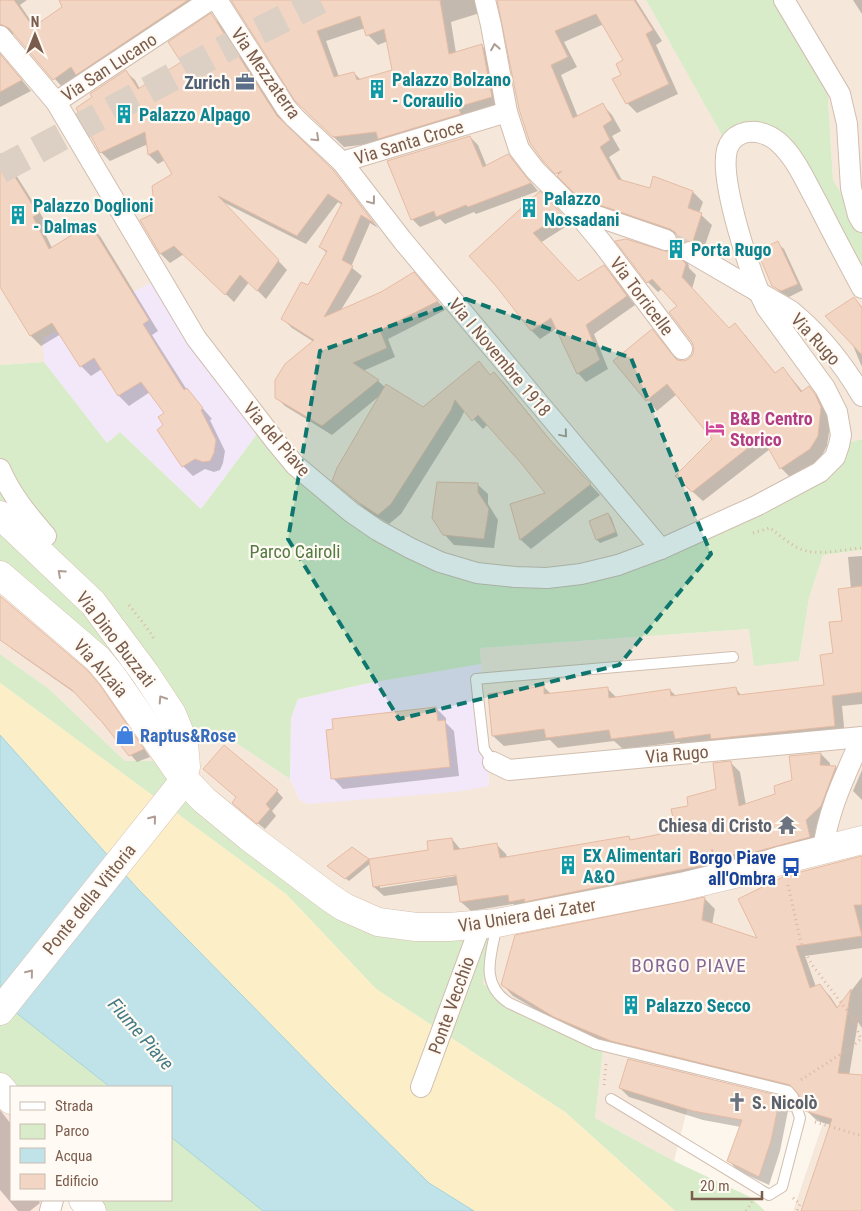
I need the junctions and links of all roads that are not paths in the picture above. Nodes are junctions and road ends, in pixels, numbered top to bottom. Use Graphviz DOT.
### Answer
graph roads {
  1 [pos="210,0"];
  2 [pos="217,0"];
  3 [pos="484,0"];
  4 [pos="784,0"];
  5 [pos="0,36"];
  6 [pos="56,102"];
  7 [pos="507,112"];
  8 [pos="342,162"];
  9 [pos="573,208"];
  10 [pos="862,222"];
  11 [pos="666,240"];
  12 [pos="690,252"];
  13 [pos="862,288"];
  14 [pos="759,293"];
  15 [pos="682,349"];
  16 [pos="862,396"];
  17 [pos="0,469"];
  18 [pos="0,514"];
  19 [pos="46,536"];
  20 [pos="661,549"];
  21 [pos="0,575"];
  22 [pos="733,657"];
  23 [pos="862,737"];
  24 [pos="493,762"];
  25 [pos="181,783"];
  26 [pos="862,840"];
  27 [pos="823,850"];
  28 [pos="489,923"];
  29 [pos="0,1011"];
  30 [pos="0,1087"];
  31 [pos="421,1087"];
  32 [pos="10,1099"];
  33 [pos="611,1099"];
  34 [pos="84,1201"];
  35 [pos="92,1211"];
  1 -- 6 [label="street, Via San Lucano"];
  2 -- 8 [label="street, Via Mezzaterra, one-way"];
  7 -- 3 [label="street, one-way"];
  4 -- 10 [label="street"];
  5 -- 6 [label="street, Via San Lucano"];
  6 -- 20 [label="street, Via del Piave"];
  7 -- 8 [label="street, Via Santa Croce"];
  7 -- 9 [label="street"];
  8 -- 20 [label="street, Via I Novembre 1918, one-way"];
  9 -- 11 [label="street"];
  9 -- 15 [label="street, Via Torricelle"];
  12 -- 14 [label="street"];
  13 -- 14 [label="street, Via del Piave"];
  14 -- 16 [label="street, Via Rugo"];
  14 -- 20 [label="street, Via del Piave"];
  17 -- 19 [label="street"];
  25 -- 18 [label="street, Via Dino Buzzati, one-way"];
  21 -- 25 [label="street, Via Alzaia"];
  22 -- 24 [label="lane"];
  23 -- 24 [label="street, Via Rugo"];
  23 -- 27 [label="street, Via Rugo"];
  25 -- 28 [label="street, Via Uniera dei Zater"];
  29 -- 25 [label="street, Ponte della Vittoria, one-way"];
  26 -- 27 [label="street, Via Uniera dei Zater"];
  27 -- 28 [label="street, Via Uniera dei Zater"];
  28 -- 31 [label="street, Ponte Vecchio"];
  28 -- 33 [label="lane"];
  30 -- 32 [label="street"];
  34 -- 35 [label="street"];
}
